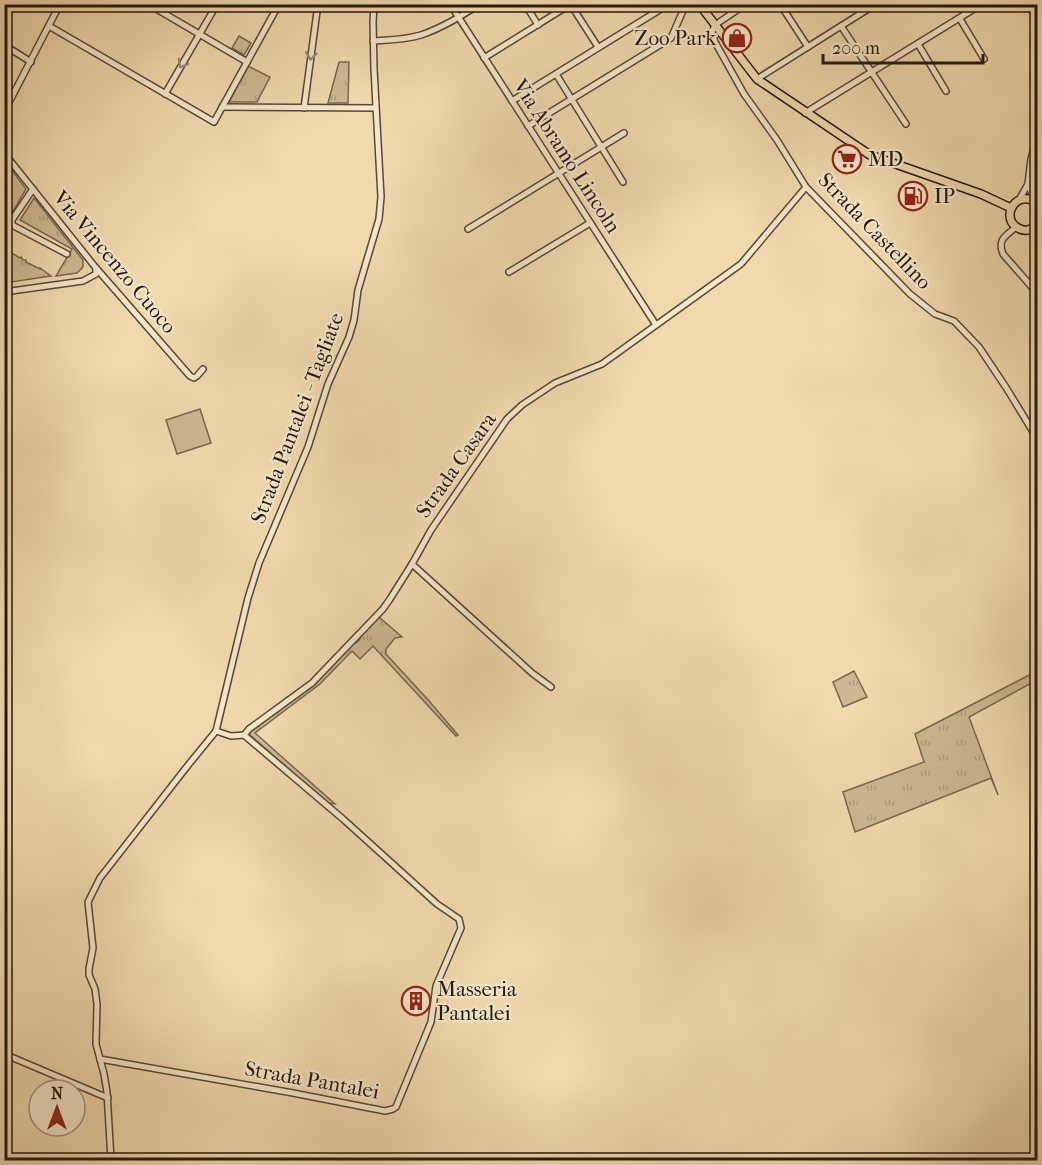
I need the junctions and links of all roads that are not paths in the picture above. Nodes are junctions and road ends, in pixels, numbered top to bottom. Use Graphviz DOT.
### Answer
graph roads {
  1 [pos="148,4"];
  2 [pos="217,4"];
  3 [pos="279,4"];
  4 [pos="318,4"];
  5 [pos="374,4"];
  6 [pos="450,4"];
  7 [pos="480,4"];
  8 [pos="525,4"];
  9 [pos="669,4"];
  10 [pos="686,4"];
  11 [pos="699,4"];
  12 [pos="746,4"];
  13 [pos="780,4"];
  14 [pos="876,4"];
  15 [pos="982,4"];
  16 [pos="60,5"];
  17 [pos="571,5"];
  18 [pos="458,17"];
  19 [pos="960,19"];
  20 [pos="538,25"];
  21 [pos="715,25"];
  22 [pos="49,26"];
  23 [pos="841,26"];
  24 [pos="200,34"];
  25 [pos="373,41"];
  26 [pos="918,44"];
  27 [pos="4,45"];
  28 [pos="808,47"];
  29 [pos="598,48"];
  30 [pos="484,58"];
  31 [pos="984,59"];
  32 [pos="31,62"];
  33 [pos="247,62"];
  34 [pos="872,72"];
  35 [pos="556,74"];
  36 [pos="757,79"];
  37 [pos="946,91"];
  38 [pos="165,94"];
  39 [pos="572,99"];
  40 [pos="512,101"];
  41 [pos="222,107"];
  42 [pos="304,108"];
  43 [pos="376,108"];
  44 [pos="4,112"];
  45 [pos="805,113"];
  46 [pos="906,124"];
  47 [pos="528,126"];
  48 [pos="624,133"];
  49 [pos="1038,134"];
  50 [pos="602,147"];
  51 [pos="4,153"];
  52 [pos="558,174"];
  53 [pos="623,182"];
  54 [pos="1028,184"];
  55 [pos="806,187"];
  56 [pos="33,189"];
  57 [pos="1018,200"];
  58 [pos="1036,202"];
  59 [pos="1011,208"];
  60 [pos="590,223"];
  61 [pos="1038,225"];
  62 [pos="1016,227"];
  63 [pos="468,229"];
  64 [pos="67,254"];
  65 [pos="96,268"];
  66 [pos="509,272"];
  67 [pos="4,292"];
  68 [pos="1038,294"];
  69 [pos="656,325"];
  70 [pos="203,369"];
  71 [pos="1038,440"];
  72 [pos="412,564"];
  73 [pos="551,687"];
  74 [pos="216,731"];
  75 [pos="244,735"];
  76 [pos="4,1053"];
  77 [pos="100,1059"];
  78 [pos="108,1098"];
  79 [pos="111,1161"];
  1 -- 24 [label="street"];
  2 -- 24 [label="street"];
  3 -- 33 [label="street"];
  4 -- 42 [label="street, one-way"];
  5 -- 25 [label="street, Strada Pantalei - Tagliate"];
  6 -- 18 [label="street, Via Abramo Lincoln"];
  7 -- 18 [label="street"];
  8 -- 20 [label="street"];
  9 -- 29 [label="street"];
  10 -- 39 [label="street"];
  11 -- 21 [label="main road"];
  12 -- 21 [label="street"];
  13 -- 28 [label="street"];
  14 -- 23 [label="street"];
  15 -- 19 [label="street"];
  16 -- 22 [label="street"];
  17 -- 20 [label="street"];
  17 -- 29 [label="street"];
  18 -- 25 [label="street"];
  18 -- 30 [label="street, Via Abramo Lincoln"];
  19 -- 26 [label="street"];
  19 -- 31 [label="street"];
  20 -- 30 [label="street"];
  21 -- 36 [label="main road"];
  21 -- 55 [label="street, Strada Castellino"];
  22 -- 32 [label="street"];
  22 -- 38 [label="street"];
  23 -- 28 [label="street"];
  23 -- 34 [label="street"];
  24 -- 33 [label="street"];
  24 -- 38 [label="street, one-way"];
  25 -- 43 [label="street, Strada Pantalei - Tagliate"];
  26 -- 34 [label="street"];
  26 -- 37 [label="street"];
  27 -- 32 [label="street"];
  28 -- 36 [label="street"];
  29 -- 35 [label="street"];
  30 -- 40 [label="street, Via Abramo Lincoln"];
  32 -- 44 [label="street"];
  33 -- 41 [label="street"];
  34 -- 45 [label="street"];
  34 -- 46 [label="street"];
  35 -- 39 [label="street"];
  35 -- 40 [label="street"];
  36 -- 45 [label="main road"];
  38 -- 41 [label="street"];
  39 -- 47 [label="street"];
  39 -- 50 [label="street"];
  40 -- 47 [label="street, Via Abramo Lincoln"];
  41 -- 42 [label="street"];
  42 -- 43 [label="street"];
  43 -- 74 [label="street, Strada Pantalei - Tagliate"];
  45 -- 59 [label="main road"];
  47 -- 52 [label="street, Via Abramo Lincoln"];
  48 -- 50 [label="street"];
  49 -- 54 [label="street"];
  50 -- 52 [label="street"];
  50 -- 53 [label="street"];
  51 -- 56 [label="street, Via Vincenzo Cuoco"];
  52 -- 60 [label="street, Via Abramo Lincoln"];
  52 -- 63 [label="street"];
  54 -- 57 [label="street"];
  54 -- 58 [label="street"];
  55 -- 69 [label="street, Strada Casara"];
  55 -- 71 [label="street, Strada Castellino"];
  56 -- 64 [label="street"];
  56 -- 65 [label="street, Via Vincenzo Cuoco"];
  57 -- 58 [label="main road"];
  57 -- 59 [label="main road"];
  59 -- 62 [label="main road"];
  60 -- 66 [label="street"];
  60 -- 69 [label="street, Via Abramo Lincoln"];
  61 -- 62 [label="main road"];
  62 -- 68 [label="street"];
  65 -- 67 [label="street"];
  65 -- 70 [label="street, Via Vincenzo Cuoco"];
  69 -- 72 [label="street, Strada Casara"];
  72 -- 73 [label="street"];
  72 -- 75 [label="street, Strada Casara"];
  74 -- 75 [label="street"];
  74 -- 77 [label="street"];
  75 -- 77 [label="street, Strada Pantalei"];
  76 -- 78 [label="street"];
  77 -- 78 [label="street"];
  78 -- 79 [label="street"];
}
